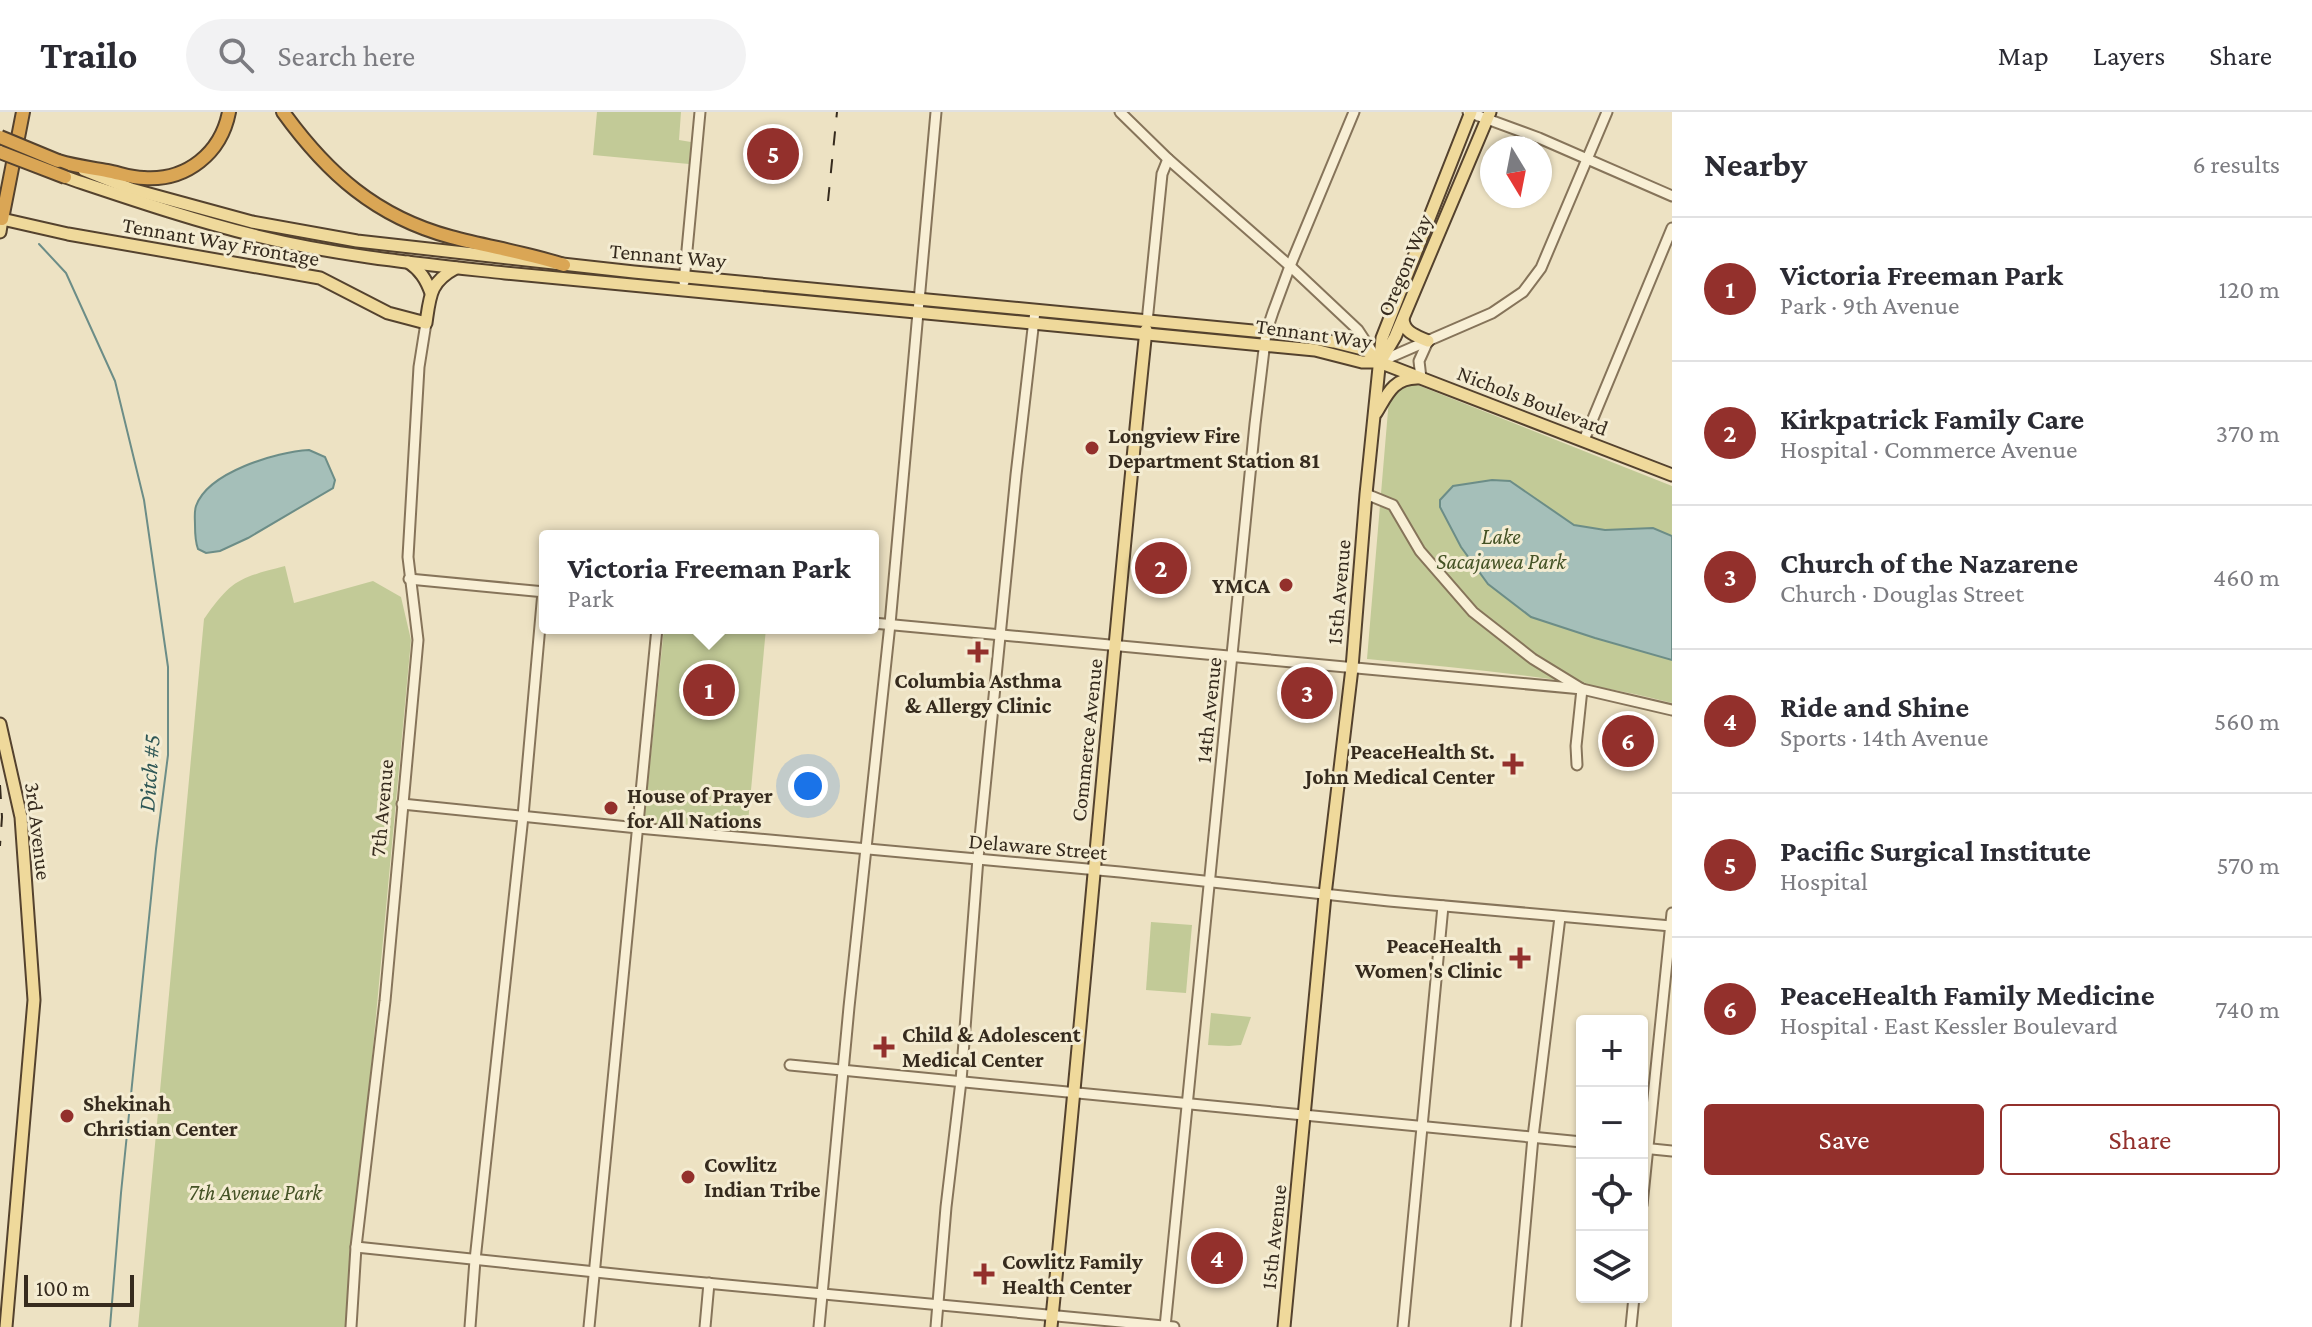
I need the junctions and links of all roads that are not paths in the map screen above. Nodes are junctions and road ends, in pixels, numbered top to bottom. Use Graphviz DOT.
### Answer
graph roads {
  1 [pos="23,112"];
  2 [pos="229,112"];
  3 [pos="283,112"];
  4 [pos="700,112"];
  5 [pos="936,112"];
  6 [pos="1120,112"];
  7 [pos="1354,112"];
  8 [pos="1470,112"];
  9 [pos="1607,112"];
  10 [pos="1489,115"];
  11 [pos="0,137"];
  12 [pos="0,152"];
  13 [pos="1168,159"];
  14 [pos="1588,160"];
  15 [pos="72,165"];
  16 [pos="65,177"];
  17 [pos="1672,196"];
  18 [pos="1,223"];
  19 [pos="1672,228"];
  20 [pos="408,261"];
  21 [pos="564,265"];
  22 [pos="1290,266"];
  23 [pos="457,268"];
  24 [pos="684,283"];
  25 [pos="431,293"];
  26 [pos="919,306"];
  27 [pos="1034,317"];
  28 [pos="1403,319"];
  29 [pos="426,323"];
  30 [pos="1146,328"];
  31 [pos="1266,339"];
  32 [pos="1428,341"];
  33 [pos="1379,362"];
  34 [pos="1421,378"];
  35 [pos="1374,417"];
  36 [pos="1584,440"];
  37 [pos="1672,475"];
  38 [pos="1366,494"];
  39 [pos="409,579"];
  40 [pos="539,592"];
  41 [pos="879,623"];
  42 [pos="890,624"];
  43 [pos="540,634"];
  44 [pos="656,634"];
  45 [pos="1002,635"];
  46 [pos="1116,645"];
  47 [pos="1231,656"];
  48 [pos="1352,668"];
  49 [pos="1582,689"];
  50 [pos="1672,710"];
  51 [pos="0,724"];
  52 [pos="1577,765"];
  53 [pos="402,804"];
  54 [pos="523,816"];
  55 [pos="638,828"];
  56 [pos="866,849"];
  57 [pos="978,858"];
  58 [pos="1093,869"];
  59 [pos="1209,883"];
  60 [pos="1325,895"];
  61 [pos="1443,906"];
  62 [pos="1672,913"];
  63 [pos="1560,917"];
  64 [pos="1671,926"];
  65 [pos="790,1065"];
  66 [pos="844,1071"];
  67 [pos="961,1081"];
  68 [pos="1075,1093"];
  69 [pos="1189,1104"];
  70 [pos="1305,1115"];
  71 [pos="1648,1115"];
  72 [pos="1423,1125"];
  73 [pos="1533,1137"];
  74 [pos="1576,1141"];
  75 [pos="1648,1148"];
  76 [pos="1672,1151"];
  77 [pos="356,1247"];
  78 [pos="475,1260"];
  79 [pos="595,1271"];
  80 [pos="709,1283"];
  81 [pos="823,1293"];
  82 [pos="1633,1303"];
  83 [pos="938,1305"];
  84 [pos="1051,1321"];
  85 [pos="1165,1326"];
  86 [pos="6,1327"];
  87 [pos="351,1327"];
  88 [pos="470,1327"];
  89 [pos="589,1327"];
  90 [pos="705,1327"];
  91 [pos="819,1327"];
  92 [pos="936,1327"];
  93 [pos="1174,1327"];
  94 [pos="1284,1327"];
  95 [pos="1403,1327"];
  96 [pos="1516,1327"];
  97 [pos="1631,1327"];
  1 -- 18 [label="highway"];
  2 -- 15 [label="highway"];
  3 -- 21 [label="highway"];
  4 -- 24 [label="street"];
  5 -- 26 [label="street"];
  6 -- 13 [label="street"];
  7 -- 22 [label="street, 14th Avenue"];
  8 -- 10 [label="street"];
  8 -- 33 [label="main road, Oregon Way"];
  9 -- 14 [label="street"];
  10 -- 14 [label="street"];
  10 -- 28 [label="main road, Oregon Way"];
  11 -- 15 [label="highway, Tennant Way, bridge"];
  12 -- 16 [label="highway, Tennant Way, bridge"];
  13 -- 22 [label="street"];
  13 -- 30 [label="street, Commerce Avenue"];
  14 -- 17 [label="street"];
  14 -- 32 [label="street"];
  15 -- 21 [label="main road, Tennant Way"];
  16 -- 20 [label="main road, Tennant Way"];
  18 -- 29 [label="main road, Tennant Way Frontage"];
  19 -- 36 [label="street"];
  20 -- 23 [label="main road, Tennant Way"];
  20 -- 25 [label="main road"];
  21 -- 24 [label="main road, Tennant Way"];
  22 -- 31 [label="street, 14th Avenue"];
  22 -- 33 [label="street"];
  23 -- 24 [label="main road, Tennant Way"];
  23 -- 25 [label="main road"];
  24 -- 26 [label="main road, Tennant Way"];
  25 -- 29 [label="main road, 7th Avenue"];
  26 -- 27 [label="main road, Tennant Way"];
  26 -- 42 [label="street"];
  27 -- 30 [label="main road, Tennant Way"];
  27 -- 45 [label="street"];
  28 -- 32 [label="main road"];
  28 -- 33 [label="main road, Oregon Way"];
  29 -- 39 [label="street, 7th Avenue"];
  30 -- 31 [label="main road, Tennant Way"];
  30 -- 46 [label="main road, Commerce Avenue"];
  31 -- 33 [label="main road, Tennant Way"];
  31 -- 47 [label="street, 14th Avenue"];
  32 -- 33 [label="street"];
  32 -- 34 [label="street"];
  33 -- 34 [label="main road, Nichols Boulevard"];
  33 -- 35 [label="main road, 15th Avenue"];
  34 -- 35 [label="main road"];
  34 -- 36 [label="main road, Nichols Boulevard"];
  35 -- 38 [label="main road, 15th Avenue"];
  36 -- 37 [label="main road, Nichols Boulevard"];
  38 -- 48 [label="main road, 15th Avenue"];
  38 -- 49 [label="street"];
  39 -- 40 [label="street"];
  39 -- 53 [label="street, 7th Avenue"];
  41 -- 42 [label="street"];
  42 -- 45 [label="street"];
  42 -- 56 [label="street"];
  43 -- 54 [label="street"];
  44 -- 55 [label="street"];
  45 -- 46 [label="street"];
  45 -- 57 [label="street"];
  46 -- 47 [label="street"];
  46 -- 58 [label="main road, Commerce Avenue"];
  47 -- 48 [label="street"];
  47 -- 59 [label="street, 14th Avenue"];
  48 -- 49 [label="street"];
  48 -- 60 [label="main road, 15th Avenue"];
  49 -- 50 [label="street"];
  49 -- 52 [label="street"];
  51 -- 86 [label="main road, 3rd Avenue"];
  53 -- 54 [label="street, Delaware Street"];
  53 -- 77 [label="street, 7th Avenue"];
  54 -- 55 [label="street, Delaware Street"];
  54 -- 78 [label="street"];
  55 -- 56 [label="street, Delaware Street"];
  55 -- 79 [label="street"];
  56 -- 57 [label="street, Delaware Street"];
  56 -- 66 [label="street"];
  57 -- 58 [label="street, Delaware Street"];
  57 -- 67 [label="street"];
  58 -- 59 [label="street, Delaware Street"];
  58 -- 68 [label="main road, Commerce Avenue"];
  59 -- 60 [label="street, Delaware Street"];
  59 -- 69 [label="street, 14th Avenue"];
  60 -- 61 [label="street, Delaware Street"];
  60 -- 70 [label="main road, 15th Avenue"];
  61 -- 63 [label="street, Delaware Street"];
  61 -- 72 [label="street"];
  62 -- 64 [label="street"];
  63 -- 64 [label="street, Delaware Street"];
  63 -- 73 [label="street"];
  64 -- 71 [label="street"];
  65 -- 66 [label="street"];
  66 -- 67 [label="street"];
  66 -- 81 [label="street"];
  67 -- 68 [label="street"];
  67 -- 83 [label="street"];
  68 -- 69 [label="street"];
  68 -- 84 [label="main road, Commerce Avenue"];
  69 -- 70 [label="street"];
  69 -- 85 [label="street, 14th Avenue"];
  70 -- 72 [label="street"];
  70 -- 94 [label="main road, 15th Avenue"];
  72 -- 73 [label="street"];
  72 -- 95 [label="street"];
  73 -- 74 [label="street"];
  73 -- 96 [label="street"];
  75 -- 76 [label="street"];
  77 -- 78 [label="street"];
  77 -- 87 [label="street, 7th Avenue"];
  78 -- 79 [label="street"];
  78 -- 88 [label="street"];
  79 -- 80 [label="street"];
  79 -- 89 [label="street"];
  80 -- 81 [label="street"];
  80 -- 90 [label="street"];
  81 -- 83 [label="street"];
  81 -- 91 [label="street"];
  82 -- 97 [label="street"];
  83 -- 84 [label="street"];
  83 -- 92 [label="street"];
  84 -- 85 [label="street"];
  85 -- 93 [label="street"];
}
